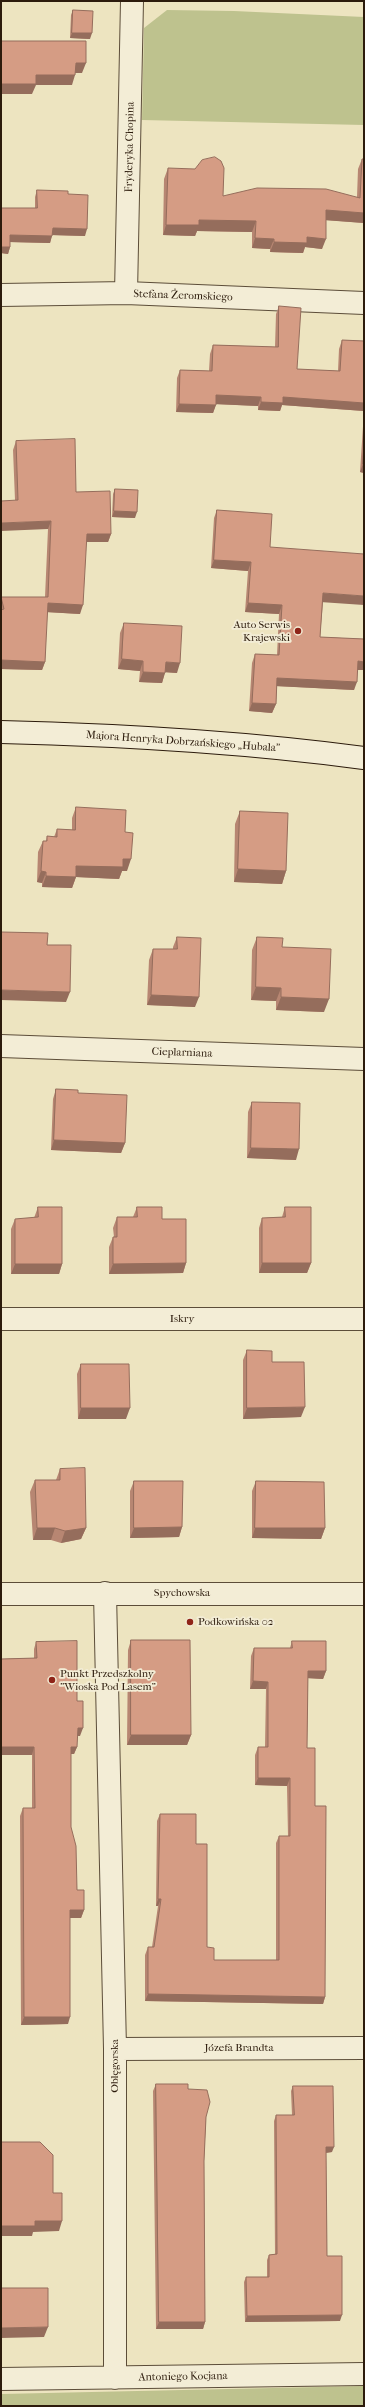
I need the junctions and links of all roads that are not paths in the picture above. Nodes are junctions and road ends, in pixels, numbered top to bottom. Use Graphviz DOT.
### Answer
graph roads {
  1 [pos="132,1"];
  2 [pos="126,293"];
  3 [pos="1,295"];
  4 [pos="364,302"];
  5 [pos="1,732"];
  6 [pos="364,758"];
  7 [pos="1,1046"];
  8 [pos="364,1059"];
  9 [pos="1,1319"];
  10 [pos="364,1319"];
  11 [pos="105,1593"];
  12 [pos="1,1594"];
  13 [pos="364,1594"];
  14 [pos="364,2048"];
  15 [pos="115,2049"];
  16 [pos="364,2374"];
  17 [pos="115,2378"];
  18 [pos="1,2379"];
  1 -- 2 [label="street, Fryderyka Chopina"];
  2 -- 3 [label="street, Stefana Żeromskiego"];
  2 -- 4 [label="street, Stefana Żeromskiego"];
  5 -- 6 [label="street, Majora Henryka Dobrzańskiego „Hubala”"];
  7 -- 8 [label="street, Cieplarniana"];
  9 -- 10 [label="street, Iskry"];
  11 -- 12 [label="street, Spychowska"];
  11 -- 13 [label="street, Spychowska"];
  11 -- 15 [label="street, Oblęgorska"];
  14 -- 15 [label="street, Józefa Brandta"];
  15 -- 17 [label="street, Oblęgorska"];
  16 -- 17 [label="street, Antoniego Kocjana"];
  17 -- 18 [label="street, Antoniego Kocjana"];
}
